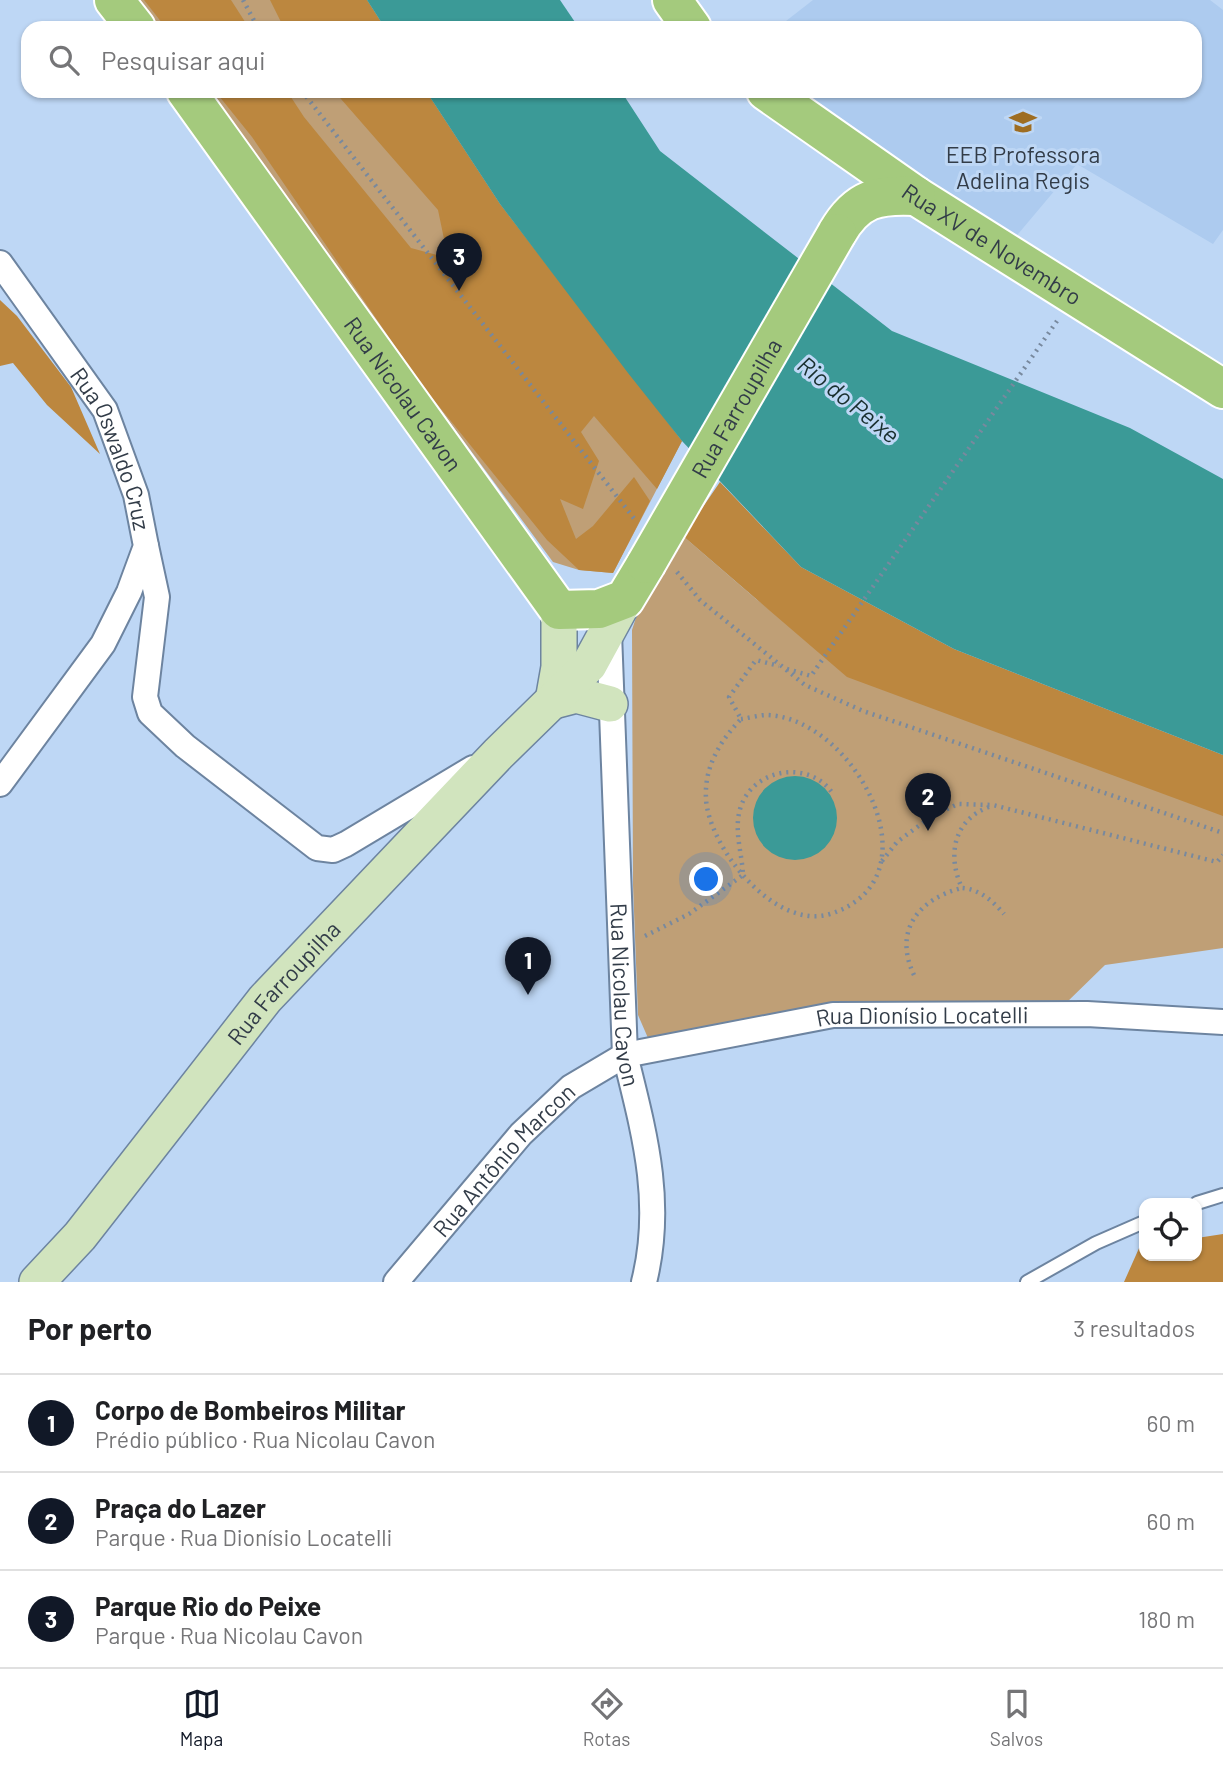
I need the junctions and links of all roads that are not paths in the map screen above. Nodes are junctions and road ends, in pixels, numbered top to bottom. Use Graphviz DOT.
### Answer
graph roads {
  1 [pos="114,0"];
  2 [pos="672,0"];
  3 [pos="130,21"];
  4 [pos="687,21"];
  5 [pos="191,98"];
  6 [pos="776,98"];
  7 [pos="839,144"];
  8 [pos="916,197"];
  9 [pos="841,225"];
  10 [pos="0,263"];
  11 [pos="1223,389"];
  12 [pos="146,546"];
  13 [pos="625,599"];
  14 [pos="559,610"];
  15 [pos="609,634"];
  16 [pos="589,665"];
  17 [pos="553,701"];
  18 [pos="610,704"];
  19 [pos="498,754"];
  20 [pos="0,784"];
  21 [pos="1223,1022"];
  22 [pos="625,1055"];
  23 [pos="1223,1195"];
  24 [pos="1202,1201"];
  25 [pos="1139,1224"];
  26 [pos="37,1282"];
  27 [pos="396,1282"];
  28 [pos="644,1282"];
  29 [pos="1027,1282"];
  1 -- 3 [label="main road"];
  2 -- 4 [label="main road"];
  5 -- 14 [label="main road, Rua Nicolau Cavon"];
  6 -- 7 [label="main road, Rua XV de Novembro"];
  7 -- 8 [label="main road, Rua XV de Novembro"];
  7 -- 9 [label="main road, Rua Farroupilha"];
  8 -- 9 [label="main road, Rua Farroupilha"];
  8 -- 11 [label="main road, Rua XV de Novembro"];
  9 -- 13 [label="main road, Rua Farroupilha, bridge"];
  10 -- 12 [label="street, Rua Oswaldo Cruz"];
  12 -- 19 [label="street"];
  12 -- 20 [label="street, Rua Oswaldo Cruz"];
  13 -- 14 [label="main road"];
  13 -- 15 [label="street, Rua Farroupilha"];
  14 -- 16 [label="street, Rua Nicolau Cavon"];
  14 -- 17 [label="street"];
  15 -- 16 [label="street, Rua Farroupilha"];
  15 -- 18 [label="street, Rua Nicolau Cavon"];
  16 -- 17 [label="street, Rua Farroupilha"];
  16 -- 18 [label="street, Rua Nicolau Cavon"];
  17 -- 18 [label="street"];
  17 -- 19 [label="street, Rua Farroupilha"];
  18 -- 22 [label="street, Rua Nicolau Cavon"];
  19 -- 26 [label="street, Rua Farroupilha"];
  21 -- 22 [label="street, Rua Dionísio Locatelli"];
  22 -- 27 [label="street, Rua Antônio Marcon"];
  22 -- 28 [label="street, Rua Nicolau Cavon"];
  23 -- 24 [label="lane"];
  25 -- 29 [label="lane"];
}
